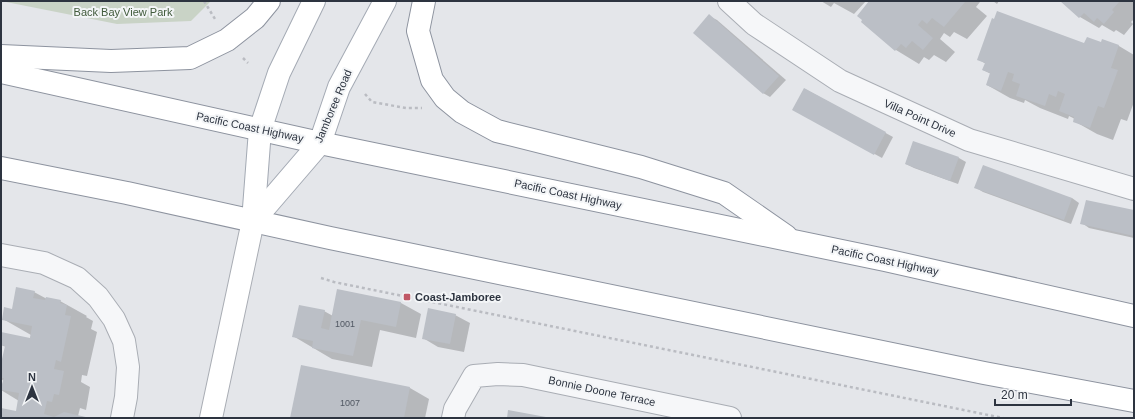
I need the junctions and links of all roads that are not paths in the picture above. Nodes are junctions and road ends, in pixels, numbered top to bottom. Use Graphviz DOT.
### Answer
graph roads {
  1 [pos="269,1"];
  2 [pos="314,1"];
  3 [pos="385,1"];
  4 [pos="424,1"];
  5 [pos="729,1"];
  6 [pos="1,56"];
  7 [pos="1,72"];
  8 [pos="260,130"];
  9 [pos="320,143"];
  10 [pos="1,168"];
  11 [pos="1134,189"];
  12 [pos="253,221"];
  13 [pos="794,241"];
  14 [pos="1,256"];
  15 [pos="1134,316"];
  16 [pos="1134,401"];
  17 [pos="122,418"];
  18 [pos="211,418"];
  19 [pos="453,418"];
  20 [pos="730,418"];
  1 -- 6 [label="main road"];
  2 -- 8 [label="main road, Jamboree Road"];
  3 -- 9 [label="main road, Jamboree Road"];
  4 -- 13 [label="main road"];
  5 -- 11 [label="street, Villa Point Drive"];
  7 -- 8 [label="main road, Pacific Coast Highway"];
  8 -- 9 [label="main road, Pacific Coast Highway"];
  8 -- 12 [label="main road, Jamboree Road"];
  9 -- 12 [label="main road, Jamboree Road"];
  9 -- 13 [label="main road, Pacific Coast Highway"];
  10 -- 12 [label="main road"];
  12 -- 16 [label="main road"];
  12 -- 18 [label="main road, Jamboree Road"];
  13 -- 15 [label="main road, Pacific Coast Highway"];
  14 -- 17 [label="street"];
  19 -- 20 [label="street, Bonnie Doone Terrace"];
}
